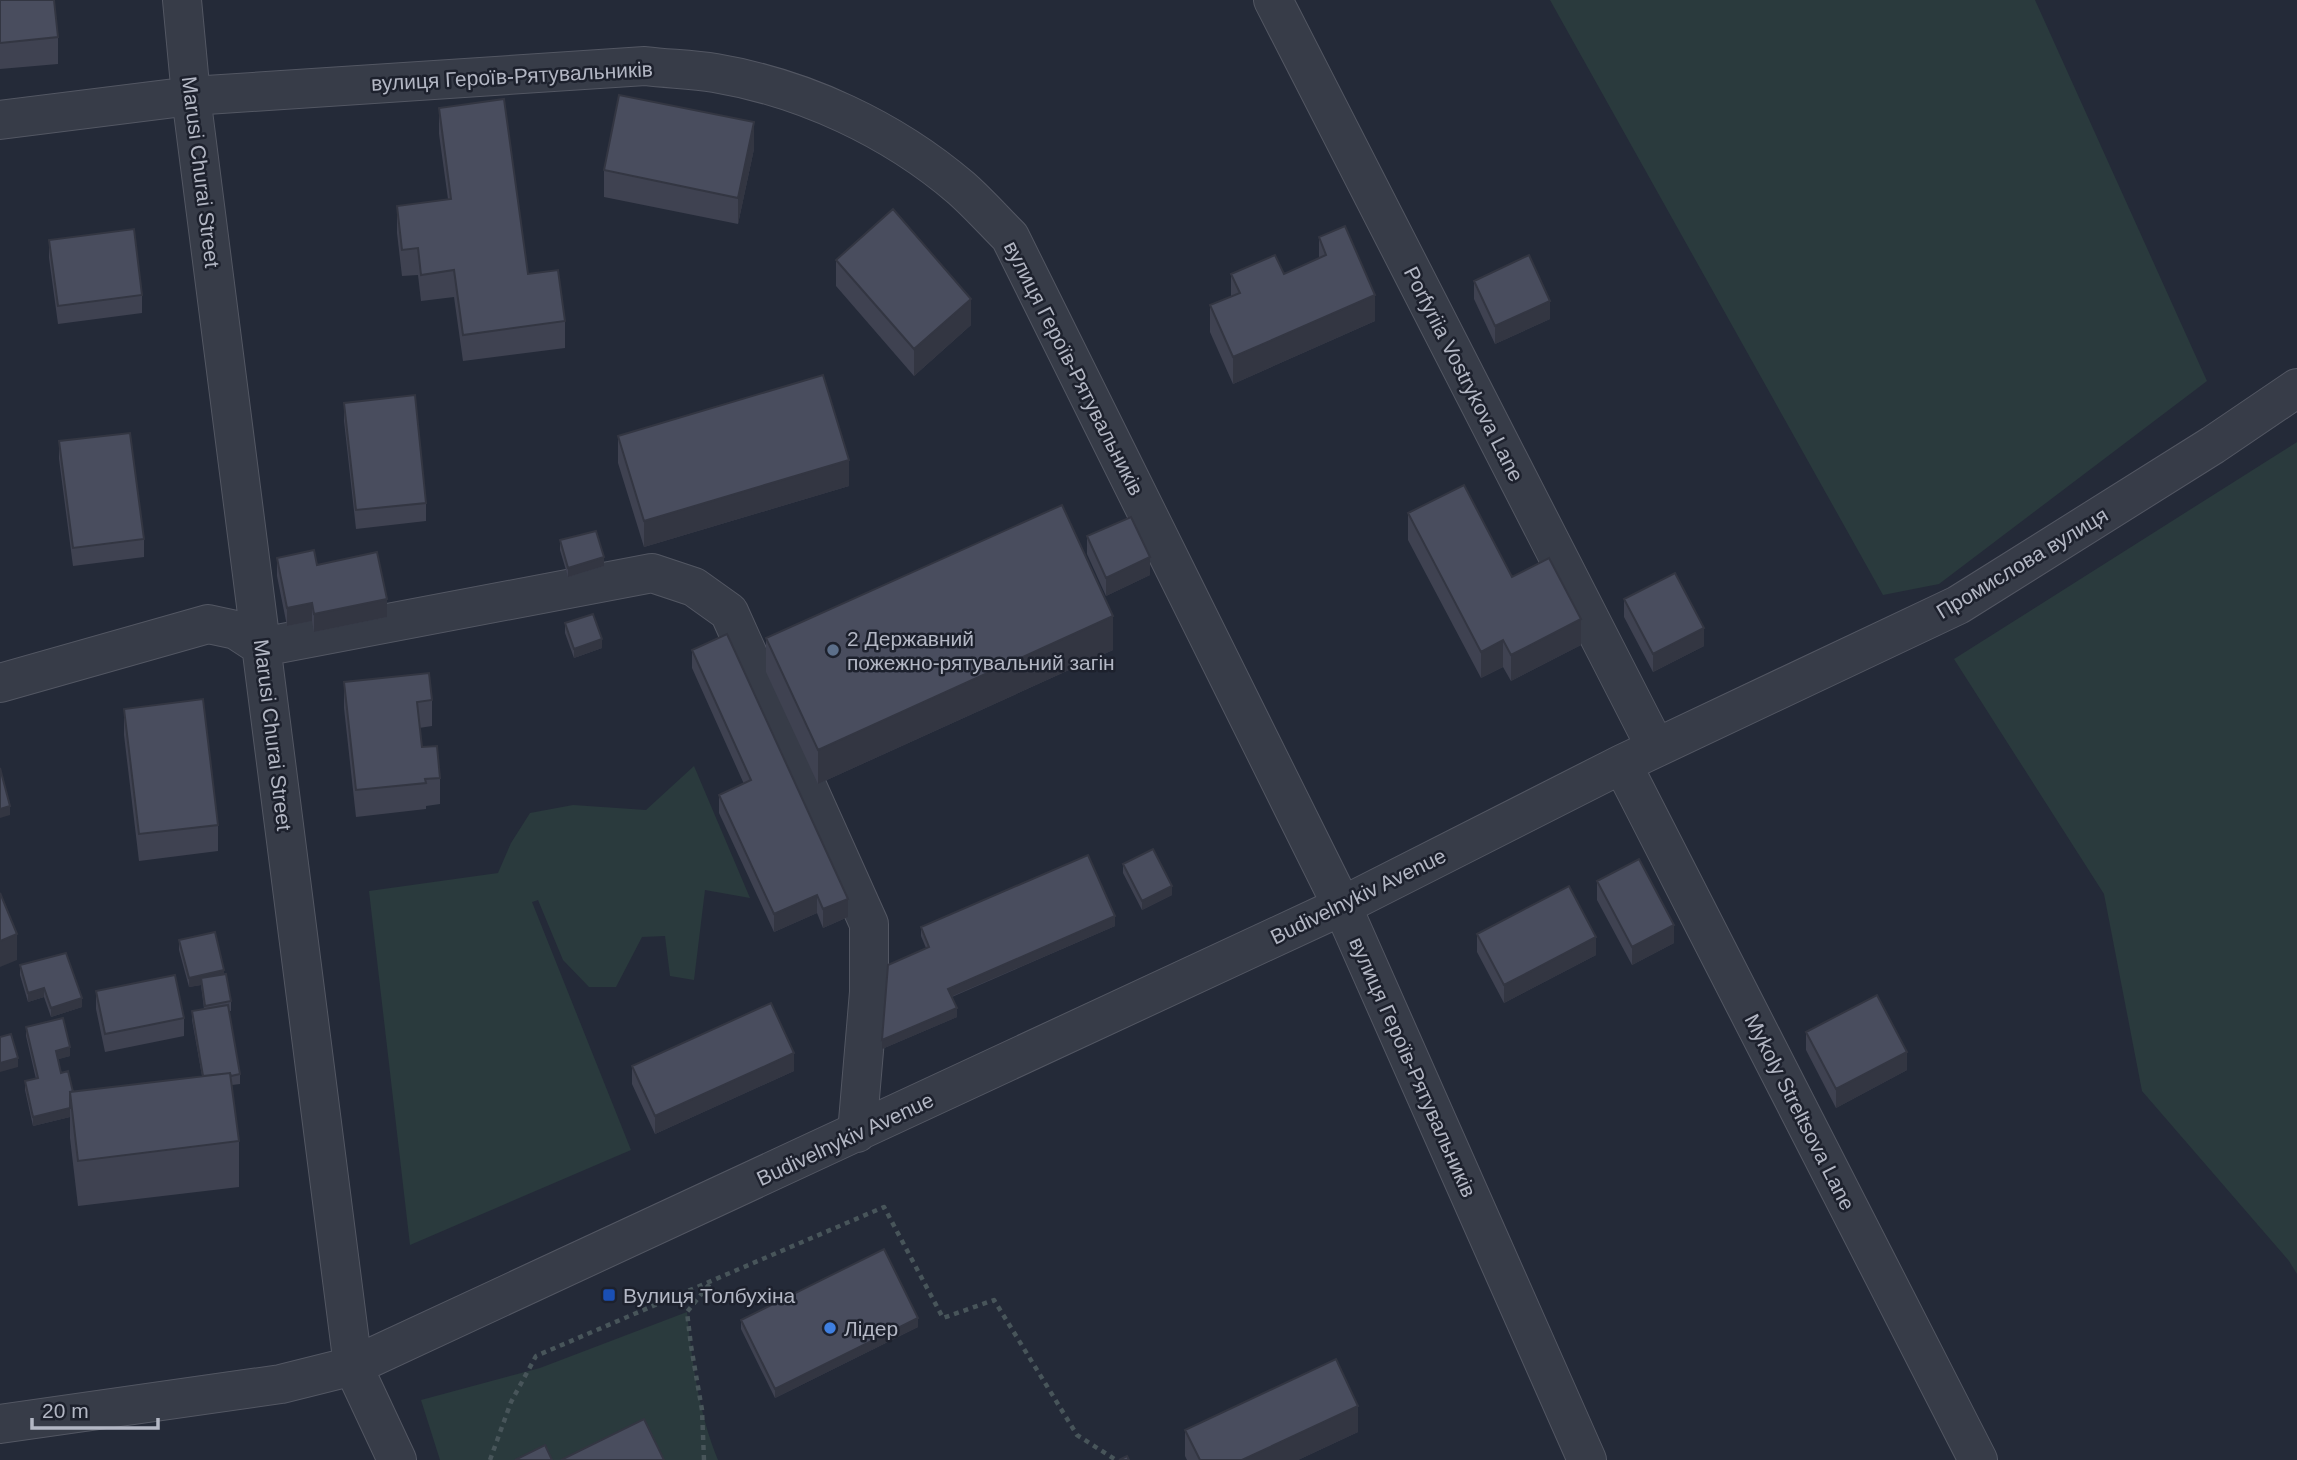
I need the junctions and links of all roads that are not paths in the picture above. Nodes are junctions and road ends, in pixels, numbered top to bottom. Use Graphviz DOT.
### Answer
graph roads {
  1 [pos="182,0"];
  2 [pos="1273,0"];
  3 [pos="191,96"];
  4 [pos="0,120"];
  5 [pos="2297,388"];
  6 [pos="262,647"];
  7 [pos="0,683"];
  8 [pos="1656,748"];
  9 [pos="1622,764"];
  10 [pos="1342,906"];
  11 [pos="857,1133"];
  12 [pos="353,1366"];
  13 [pos="0,1424"];
  14 [pos="397,1460"];
  15 [pos="1587,1460"];
  16 [pos="1978,1460"];
  1 -- 3 [label="street, Marusi Churai Street"];
  2 -- 8 [label="street, Porfyriia Vostrykova Lane"];
  3 -- 4 [label="street, вулиця Героїв-Рятувальників"];
  3 -- 6 [label="street, Marusi Churai Street"];
  3 -- 10 [label="street, вулиця Героїв-Рятувальників"];
  5 -- 8 [label="street, Промислова вулиця"];
  6 -- 7 [label="street"];
  6 -- 11 [label="street"];
  6 -- 12 [label="street, Marusi Churai Street"];
  8 -- 9 [label="street, Budivelnykiv Avenue"];
  9 -- 10 [label="street, Budivelnykiv Avenue"];
  9 -- 16 [label="street, Mykoly Streltsova Lane"];
  10 -- 11 [label="street, Budivelnykiv Avenue"];
  10 -- 15 [label="street, вулиця Героїв-Рятувальників"];
  11 -- 12 [label="street, Budivelnykiv Avenue"];
  12 -- 13 [label="street, Budivelnykiv Avenue"];
  12 -- 14 [label="street, Marusi Churai Street"];
}
